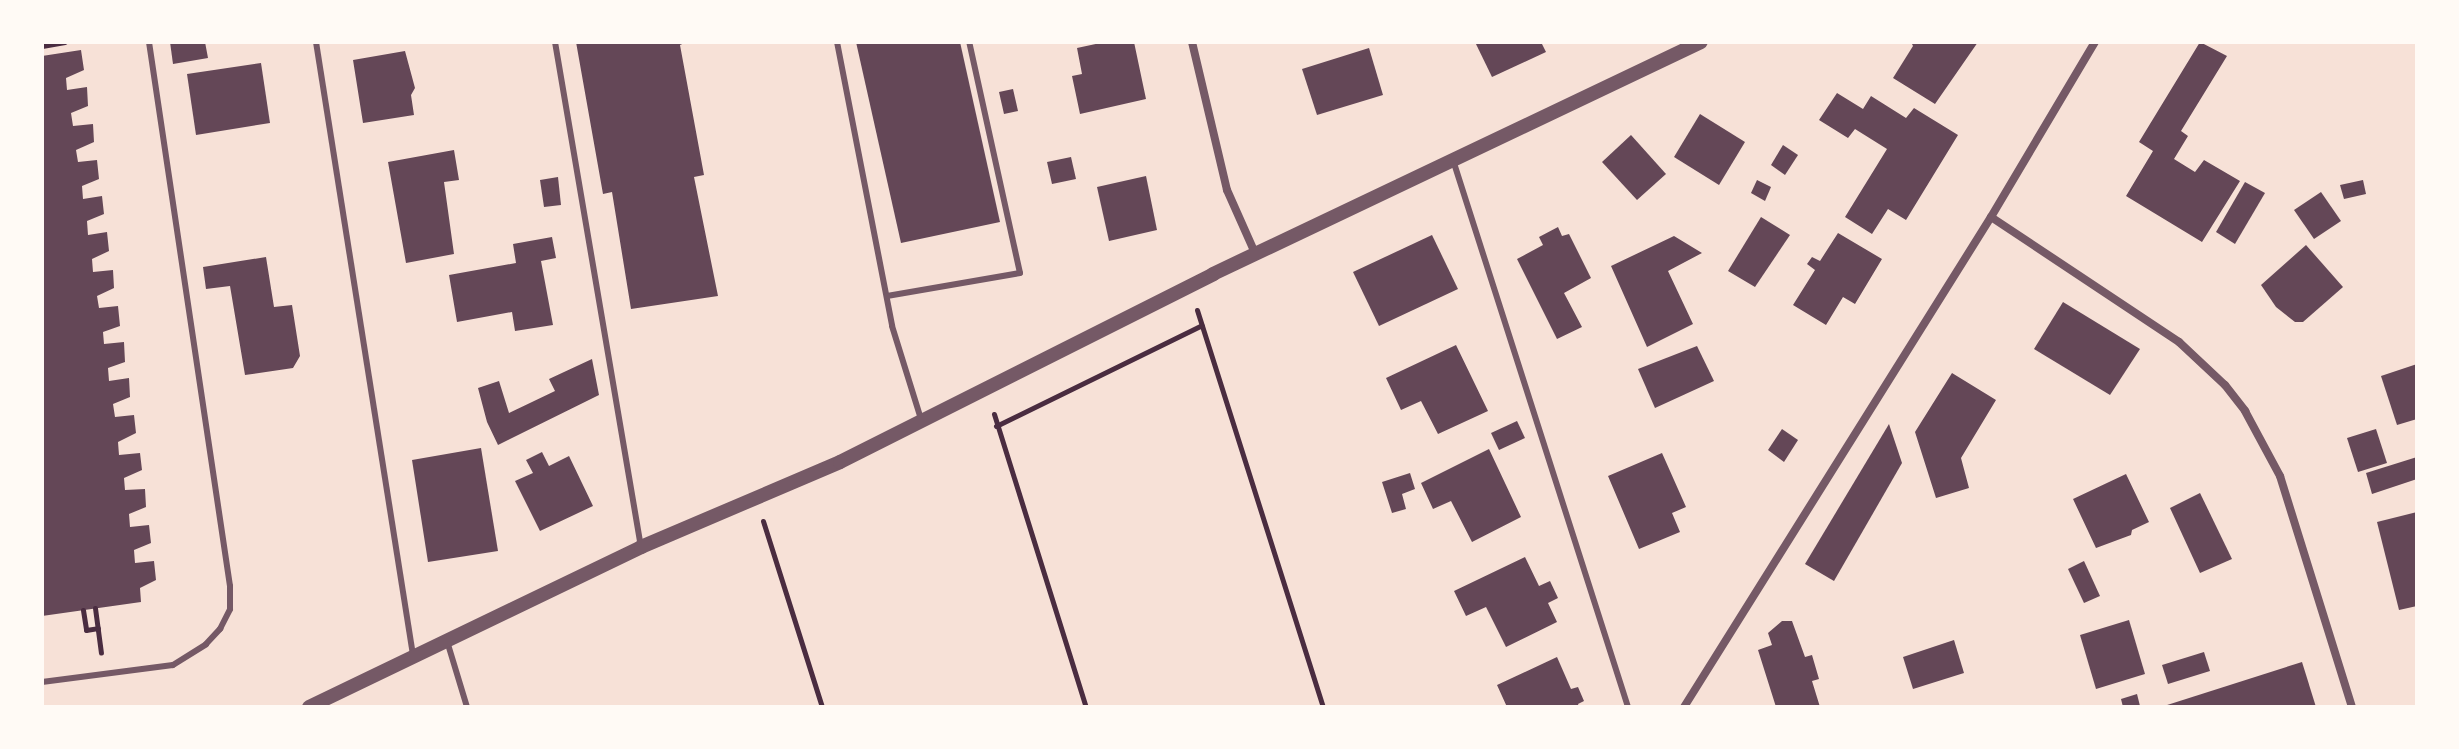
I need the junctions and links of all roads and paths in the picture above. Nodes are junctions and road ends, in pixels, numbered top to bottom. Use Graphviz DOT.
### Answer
graph roads {
  1 [pos="65,42"];
  2 [pos="149,42"];
  3 [pos="316,42"];
  4 [pos="555,42"];
  5 [pos="837,42"];
  6 [pos="969,42"];
  7 [pos="1192,42"];
  8 [pos="1701,42"];
  9 [pos="2095,42"];
  10 [pos="42,46"];
  11 [pos="1453,160"];
  12 [pos="1991,217"];
  13 [pos="1255,253"];
  14 [pos="1189,286"];
  15 [pos="887,296"];
  16 [pos="1202,325"];
  17 [pos="987,387"];
  18 [pos="923,422"];
  19 [pos="996,426"];
  20 [pos="756,498"];
  21 [pos="641,547"];
  22 [pos="95,608"];
  23 [pos="83,610"];
  24 [pos="98,628"];
  25 [pos="447,640"];
  26 [pos="413,658"];
  27 [pos="103,674"];
  28 [pos="42,682"];
  29 [pos="309,707"];
  30 [pos="467,707"];
  31 [pos="822,707"];
  32 [pos="1086,707"];
  33 [pos="1323,707"];
  34 [pos="1628,707"];
  35 [pos="1684,707"];
  36 [pos="2352,707"];
  1 -- 10 [label="path"];
  2 -- 27 [label="lane"];
  3 -- 26 [label="lane"];
  4 -- 21 [label="lane"];
  5 -- 15 [label="lane"];
  6 -- 15 [label="lane"];
  7 -- 13 [label="street"];
  8 -- 11 [label="street"];
  9 -- 12 [label="street"];
  11 -- 13 [label="street"];
  11 -- 34 [label="lane"];
  12 -- 35 [label="street"];
  12 -- 36 [label="street"];
  13 -- 14 [label="street"];
  14 -- 16 [label="path"];
  14 -- 17 [label="street"];
  15 -- 18 [label="lane"];
  16 -- 19 [label="path"];
  16 -- 33 [label="path"];
  17 -- 18 [label="street"];
  17 -- 19 [label="path"];
  18 -- 20 [label="street"];
  19 -- 32 [label="path"];
  20 -- 21 [label="street"];
  20 -- 31 [label="path"];
  21 -- 25 [label="street"];
  22 -- 24 [label="path"];
  23 -- 24 [label="path"];
  24 -- 27 [label="path"];
  25 -- 26 [label="street"];
  25 -- 30 [label="lane"];
  26 -- 29 [label="street"];
  27 -- 28 [label="lane"];
}
